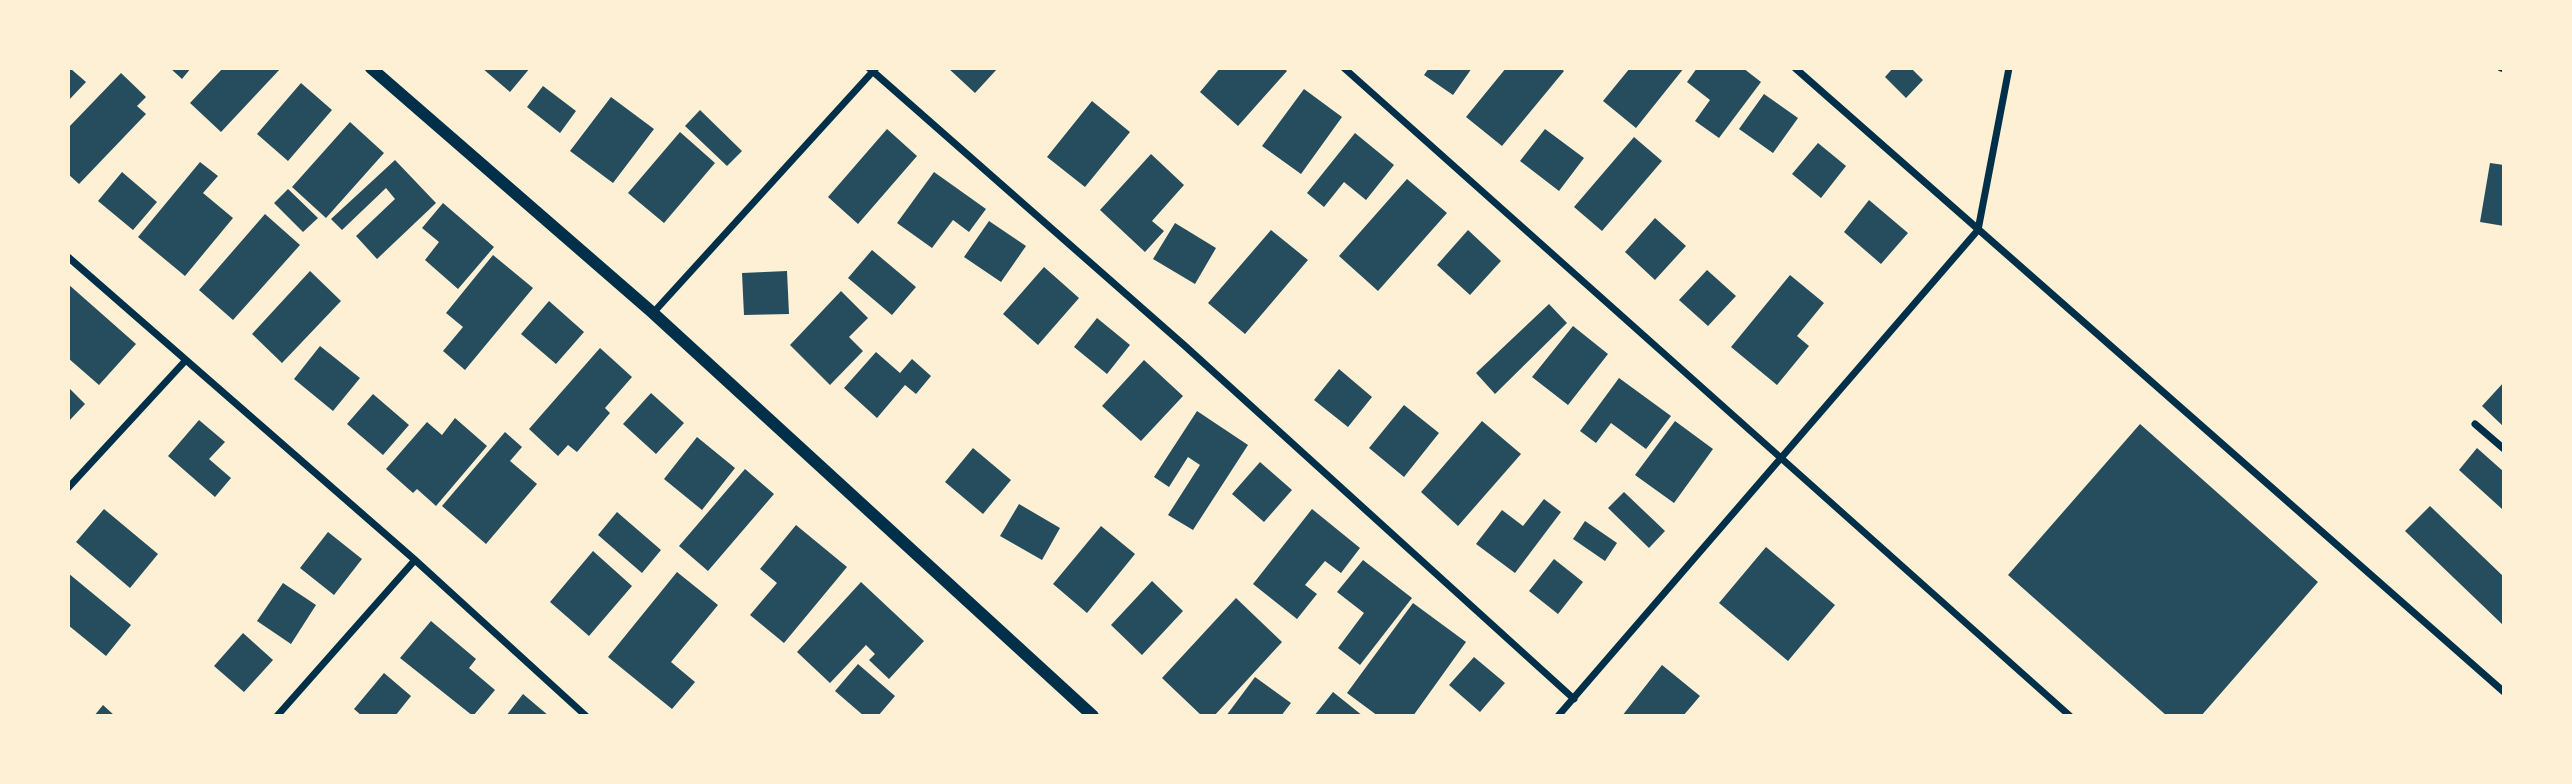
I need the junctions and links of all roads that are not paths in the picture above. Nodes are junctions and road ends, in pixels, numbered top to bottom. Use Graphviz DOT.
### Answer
graph roads {
  1 [pos="372,68"];
  2 [pos="1344,68"];
  3 [pos="1794,68"];
  4 [pos="2009,68"];
  5 [pos="872,70"];
  6 [pos="1978,230"];
  7 [pos="68,257"];
  8 [pos="653,313"];
  9 [pos="186,360"];
  10 [pos="2474,424"];
  11 [pos="2504,449"];
  12 [pos="1779,459"];
  13 [pos="68,488"];
  14 [pos="415,560"];
  15 [pos="2504,692"];
  16 [pos="1574,699"];
  17 [pos="277,716"];
  18 [pos="586,716"];
  19 [pos="1093,716"];
  20 [pos="1558,716"];
  21 [pos="2070,716"];
  1 -- 8 [label="street"];
  2 -- 12 [label="street"];
  3 -- 6 [label="street"];
  4 -- 6 [label="street"];
  5 -- 8 [label="street"];
  5 -- 16 [label="street"];
  6 -- 12 [label="street"];
  6 -- 15 [label="street"];
  7 -- 9 [label="street"];
  8 -- 19 [label="street"];
  9 -- 13 [label="street"];
  9 -- 14 [label="street"];
  10 -- 11 [label="street"];
  12 -- 16 [label="street"];
  12 -- 21 [label="street"];
  14 -- 17 [label="street"];
  14 -- 18 [label="street"];
  16 -- 20 [label="street"];
}
